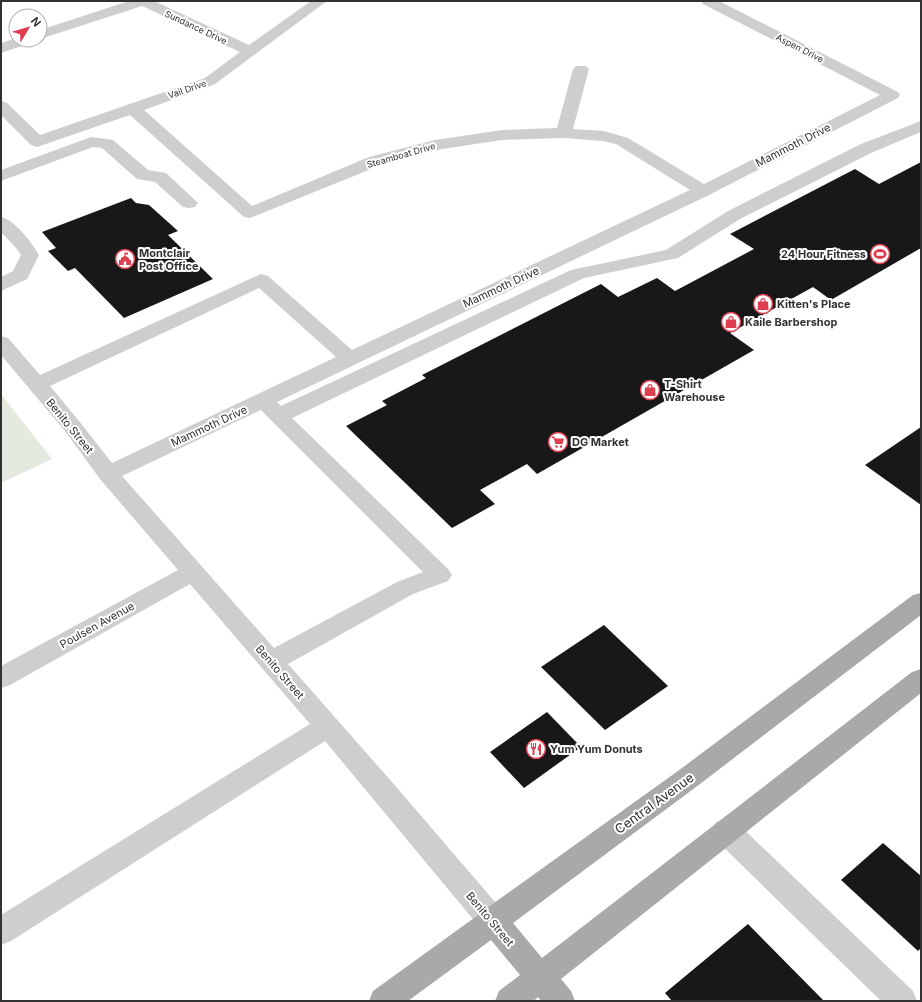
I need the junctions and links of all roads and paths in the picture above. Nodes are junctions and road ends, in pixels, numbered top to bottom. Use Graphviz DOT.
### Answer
graph roads {
  1 [pos="142,1"];
  2 [pos="320,1"];
  3 [pos="708,1"];
  4 [pos="48,32"];
  5 [pos="251,52"];
  6 [pos="581,69"];
  7 [pos="892,95"];
  8 [pos="1,106"];
  9 [pos="132,108"];
  10 [pos="921,126"];
  11 [pos="564,133"];
  12 [pos="1,176"];
  13 [pos="703,191"];
  14 [pos="189,203"];
  15 [pos="1,222"];
  16 [pos="1,285"];
  17 [pos="1,342"];
  18 [pos="350,359"];
  19 [pos="36,384"];
  20 [pos="270,408"];
  21 [pos="108,474"];
  22 [pos="193,572"];
  23 [pos="921,602"];
  24 [pos="271,662"];
  25 [pos="1,678"];
  26 [pos="921,679"];
  27 [pos="327,726"];
  28 [pos="726,831"];
  29 [pos="492,920"];
  30 [pos="1,931"];
  31 [pos="539,978"];
  32 [pos="384,1001"];
  33 [pos="510,1001"];
  34 [pos="560,1001"];
  35 [pos="902,1001"];
  1 -- 4 [label="street"];
  1 -- 5 [label="street, Sundance Drive"];
  2 -- 5 [label="street, Vail Drive"];
  3 -- 7 [label="street, Aspen Drive"];
  5 -- 9 [label="street, Vail Drive"];
  6 -- 11 [label="street"];
  7 -- 13 [label="street, Mammoth Drive"];
  8 -- 9 [label="street, Vail Drive"];
  9 -- 11 [label="street, Steamboat Drive"];
  10 -- 20 [label="street"];
  11 -- 13 [label="street, Steamboat Drive"];
  12 -- 14 [label="street"];
  13 -- 18 [label="street, Mammoth Drive"];
  15 -- 16 [label="street"];
  17 -- 19 [label="street, Benito Street"];
  18 -- 19 [label="street"];
  18 -- 20 [label="street, Mammoth Drive"];
  19 -- 21 [label="street, Benito Street"];
  20 -- 21 [label="street, Mammoth Drive"];
  20 -- 24 [label="street"];
  21 -- 22 [label="street, Benito Street"];
  22 -- 24 [label="street, Benito Street"];
  22 -- 25 [label="street, Poulsen Avenue"];
  23 -- 29 [label="main road, Central Avenue"];
  24 -- 27 [label="street, Benito Street"];
  26 -- 28 [label="main road"];
  27 -- 29 [label="street, Benito Street"];
  27 -- 30 [label="street"];
  28 -- 31 [label="main road"];
  28 -- 35 [label="street"];
  29 -- 31 [label="main road, Benito Street"];
  29 -- 32 [label="main road, Central Avenue"];
  31 -- 33 [label="main road"];
  31 -- 34 [label="main road, Benito Street"];
}
